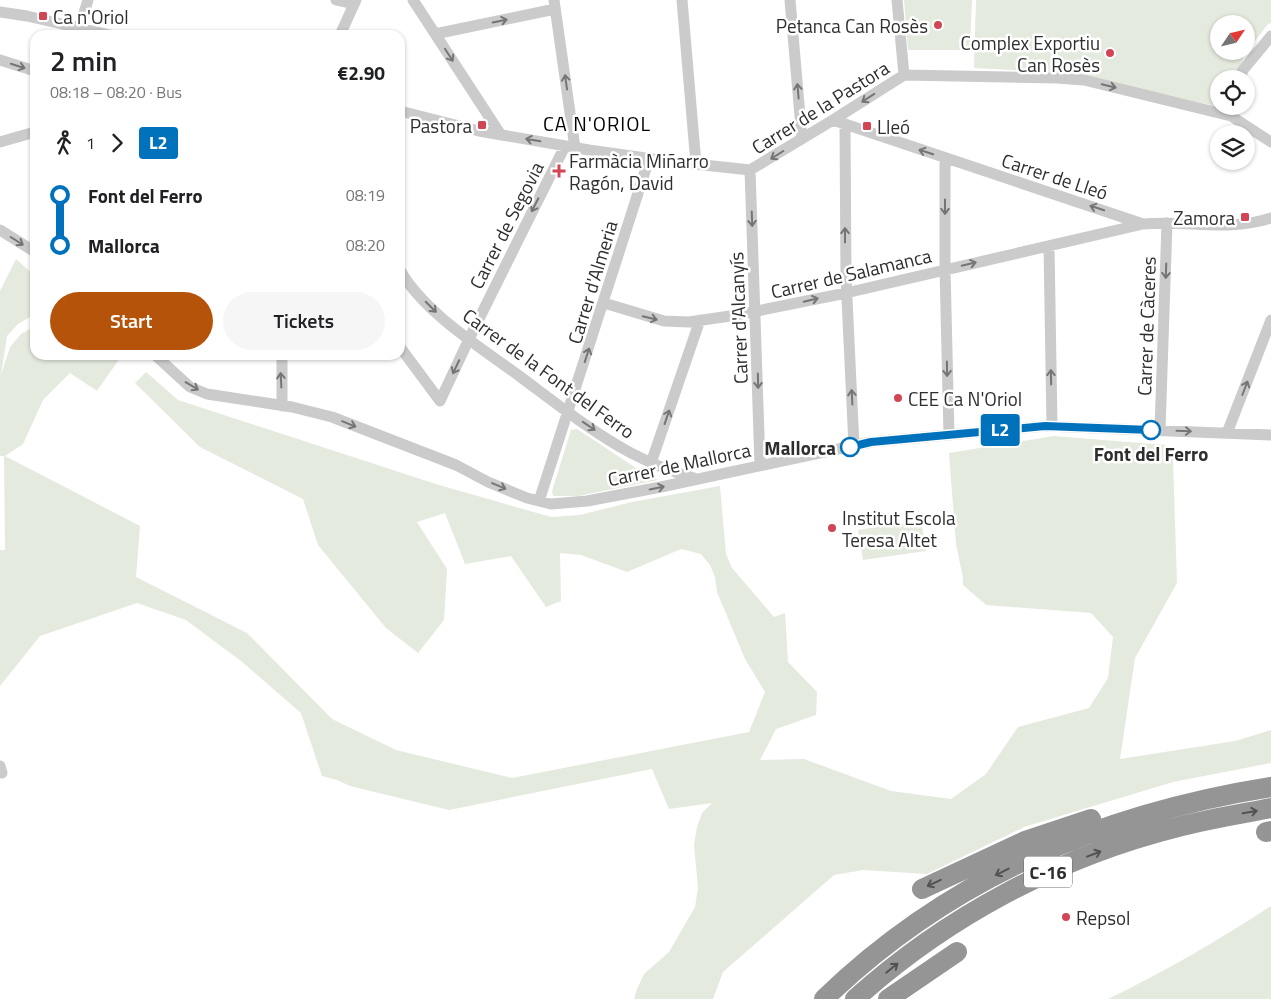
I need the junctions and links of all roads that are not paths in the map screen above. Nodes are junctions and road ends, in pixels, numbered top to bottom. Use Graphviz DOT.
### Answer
graph roads {
  1 [pos="88,0"];
  2 [pos="336,0"];
  3 [pos="413,0"];
  4 [pos="682,0"];
  5 [pos="790,0"];
  6 [pos="897,0"];
  7 [pos="355,2"];
  8 [pos="555,5"];
  9 [pos="0,12"];
  10 [pos="74,30"];
  11 [pos="78,30"];
  12 [pos="342,30"];
  13 [pos="435,34"];
  14 [pos="1271,36"];
  15 [pos="0,60"];
  16 [pos="30,69"];
  17 [pos="1243,70"];
  18 [pos="904,75"];
  19 [pos="1210,106"];
  20 [pos="405,112"];
  21 [pos="1237,115"];
  22 [pos="833,120"];
  23 [pos="845,124"];
  24 [pos="30,133"];
  25 [pos="501,135"];
  26 [pos="802,139"];
  27 [pos="0,142"];
  28 [pos="1271,142"];
  29 [pos="570,147"];
  30 [pos="945,158"];
  31 [pos="649,159"];
  32 [pos="696,164"];
  33 [pos="750,170"];
  34 [pos="1119,216"];
  35 [pos="1271,218"];
  36 [pos="1167,223"];
  37 [pos="1144,224"];
  38 [pos="0,230"];
  39 [pos="1105,233"];
  40 [pos="1049,246"];
  41 [pos="30,249"];
  42 [pos="945,269"];
  43 [pos="405,277"];
  44 [pos="846,292"];
  45 [pos="604,303"];
  46 [pos="756,312"];
  47 [pos="700,320"];
  48 [pos="1271,320"];
  49 [pos="469,339"];
  50 [pos="405,355"];
  51 [pos="160,360"];
  52 [pos="282,360"];
  53 [pos="282,406"];
  54 [pos="569,413"];
  55 [pos="1052,426"];
  56 [pos="1160,430"];
  57 [pos="1227,433"];
  58 [pos="948,435"];
  59 [pos="1271,435"];
  60 [pos="854,446"];
  61 [pos="651,463"];
  62 [pos="760,465"];
  63 [pos="696,478"];
  64 [pos="539,501"];
  65 [pos="1271,787"];
  66 [pos="1195,801"];
  67 [pos="1271,808"];
  68 [pos="922,889"];
  69 [pos="957,952"];
  70 [pos="824,999"];
  71 [pos="855,999"];
  72 [pos="888,999"];
  1 -- 11 [label="street"];
  2 -- 7 [label="street"];
  3 -- 13 [label="street"];
  4 -- 32 [label="street"];
  26 -- 5 [label="street, one-way"];
  6 -- 18 [label="street"];
  7 -- 12 [label="street"];
  13 -- 8 [label="street, one-way"];
  29 -- 8 [label="street, one-way"];
  9 -- 10 [label="street"];
  13 -- 25 [label="street, one-way"];
  14 -- 17 [label="street"];
  15 -- 16 [label="street, one-way"];
  18 -- 19 [label="street, one-way"];
  18 -- 22 [label="street, Carrer de la Pastora, one-way"];
  20 -- 25 [label="street, Carrer de la Pastora"];
  21 -- 28 [label="street"];
  22 -- 23 [label="street, Carrer de Lleó"];
  22 -- 26 [label="street, Carrer de la Pastora"];
  30 -- 23 [label="street, Carrer de Lleó, one-way"];
  44 -- 23 [label="street, one-way"];
  24 -- 27 [label="street"];
  29 -- 25 [label="street, Carrer de la Pastora, one-way"];
  26 -- 33 [label="street, Carrer de la Pastora, one-way"];
  29 -- 31 [label="street, Carrer de la Pastora"];
  29 -- 49 [label="street, Carrer de Segovia, one-way"];
  34 -- 30 [label="street, Carrer de Lleó, one-way"];
  30 -- 42 [label="street, one-way"];
  31 -- 32 [label="street, Carrer de la Pastora"];
  31 -- 45 [label="street, Carrer d'Almeria"];
  32 -- 33 [label="street, Carrer de la Pastora"];
  33 -- 46 [label="street, Carrer d'Alcanyís, one-way"];
  34 -- 37 [label="street, Carrer de Lleó"];
  34 -- 39 [label="street"];
  35 -- 36 [label="street, Carrer de Lleó"];
  36 -- 37 [label="street, Carrer de Lleó"];
  36 -- 56 [label="street, Carrer de Càceres, one-way"];
  37 -- 39 [label="street, Carrer de Salamanca"];
  38 -- 41 [label="street, one-way"];
  39 -- 40 [label="street, Carrer de Salamanca"];
  42 -- 40 [label="street, Carrer de Salamanca, one-way"];
  55 -- 40 [label="street, one-way"];
  42 -- 44 [label="street, Carrer de Salamanca"];
  42 -- 58 [label="street, one-way"];
  43 -- 49 [label="street, Carrer de la Font del Ferro, one-way"];
  46 -- 44 [label="street, Carrer de Salamanca, one-way"];
  60 -- 44 [label="street, one-way"];
  45 -- 47 [label="street, Carrer de Salamanca, one-way"];
  54 -- 45 [label="street, Carrer d'Almeria, one-way"];
  46 -- 47 [label="street, Carrer de Salamanca"];
  46 -- 62 [label="street, Carrer d'Alcanyís, one-way"];
  61 -- 47 [label="street, one-way"];
  57 -- 48 [label="street, one-way"];
  49 -- 50 [label="street, Carrer de Segovia, one-way"];
  49 -- 54 [label="street, Carrer de la Font del Ferro"];
  51 -- 53 [label="street, Carrer de Mallorca, one-way"];
  53 -- 52 [label="street, one-way"];
  53 -- 64 [label="street, Carrer de Mallorca, one-way"];
  54 -- 61 [label="street, Carrer de la Font del Ferro, one-way"];
  54 -- 64 [label="street, Carrer d'Almeria"];
  55 -- 56 [label="street, Carrer de Mallorca"];
  55 -- 58 [label="street, Carrer de Mallorca"];
  56 -- 57 [label="street, Carrer de Mallorca, one-way"];
  57 -- 59 [label="street, Carrer de Mallorca"];
  58 -- 60 [label="street, Carrer de Mallorca"];
  60 -- 62 [label="street, Carrer de Mallorca"];
  61 -- 63 [label="street, Carrer de la Font del Ferro"];
  62 -- 63 [label="street, Carrer de Mallorca"];
  64 -- 63 [label="street, Carrer de Mallorca, one-way"];
  65 -- 66 [label="highway, C-16"];
  66 -- 68 [label="highway, one-way"];
  66 -- 70 [label="highway, C-16, one-way"];
  71 -- 67 [label="highway, C-16, one-way"];
  69 -- 72 [label="highway"];
}
